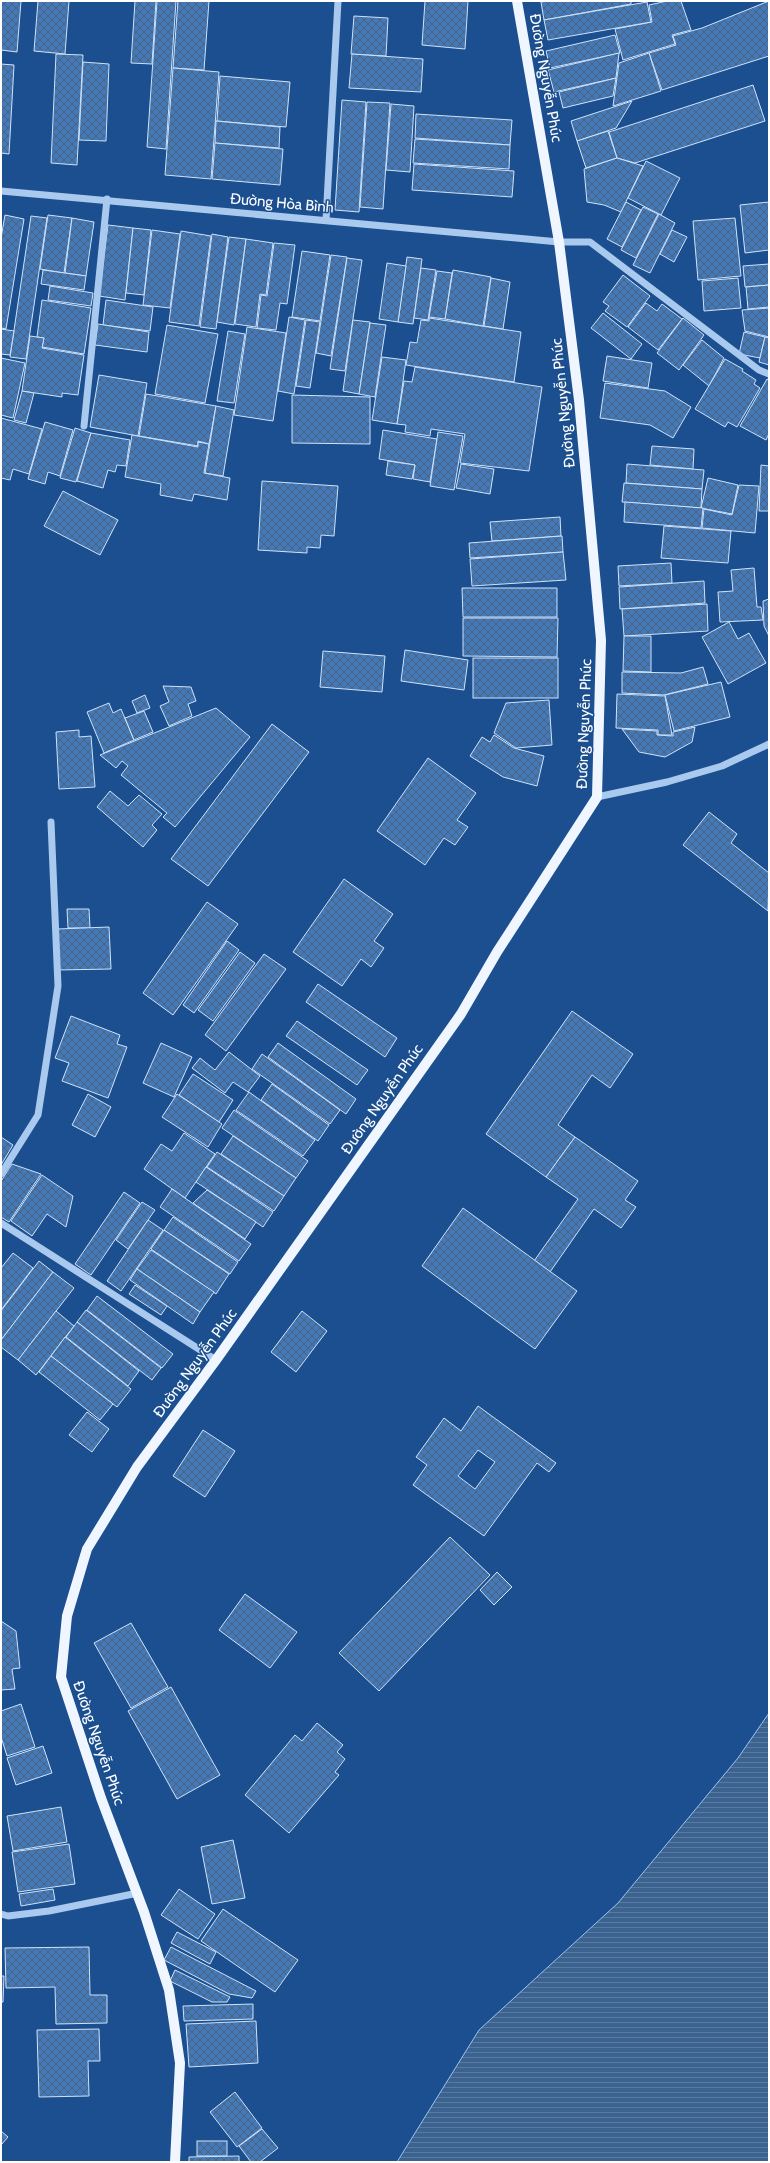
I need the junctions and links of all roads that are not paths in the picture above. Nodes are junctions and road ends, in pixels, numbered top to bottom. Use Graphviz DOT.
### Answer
graph roads {
  1 [pos="338,1"];
  2 [pos="517,1"];
  3 [pos="1,191"];
  4 [pos="106,199"];
  5 [pos="326,220"];
  6 [pos="560,242"];
  7 [pos="769,374"];
  8 [pos="84,426"];
  9 [pos="769,744"];
  10 [pos="597,797"];
  11 [pos="51,822"];
  12 [pos="1,1174"];
  13 [pos="1,1223"];
  14 [pos="216,1360"];
  15 [pos="138,1893"];
  16 [pos="1,1914"];
  17 [pos="175,2162"];
  1 -- 5 [label="street"];
  2 -- 6 [label="main road, Đường Nguyễn Phúc"];
  3 -- 4 [label="street, Đường Hòa Bình"];
  4 -- 5 [label="street, Đường Hòa Bình"];
  4 -- 8 [label="street"];
  5 -- 6 [label="street, Đường Hòa Bình"];
  6 -- 7 [label="street, Đường Hòa Bình"];
  6 -- 10 [label="main road, Đường Nguyễn Phúc"];
  9 -- 10 [label="street"];
  10 -- 14 [label="main road, Đường Nguyễn Phúc"];
  11 -- 12 [label="street"];
  13 -- 14 [label="street"];
  14 -- 15 [label="main road, Đường Nguyễn Phúc"];
  15 -- 16 [label="street"];
  15 -- 17 [label="main road, Đường Nguyễn Phúc"];
}
